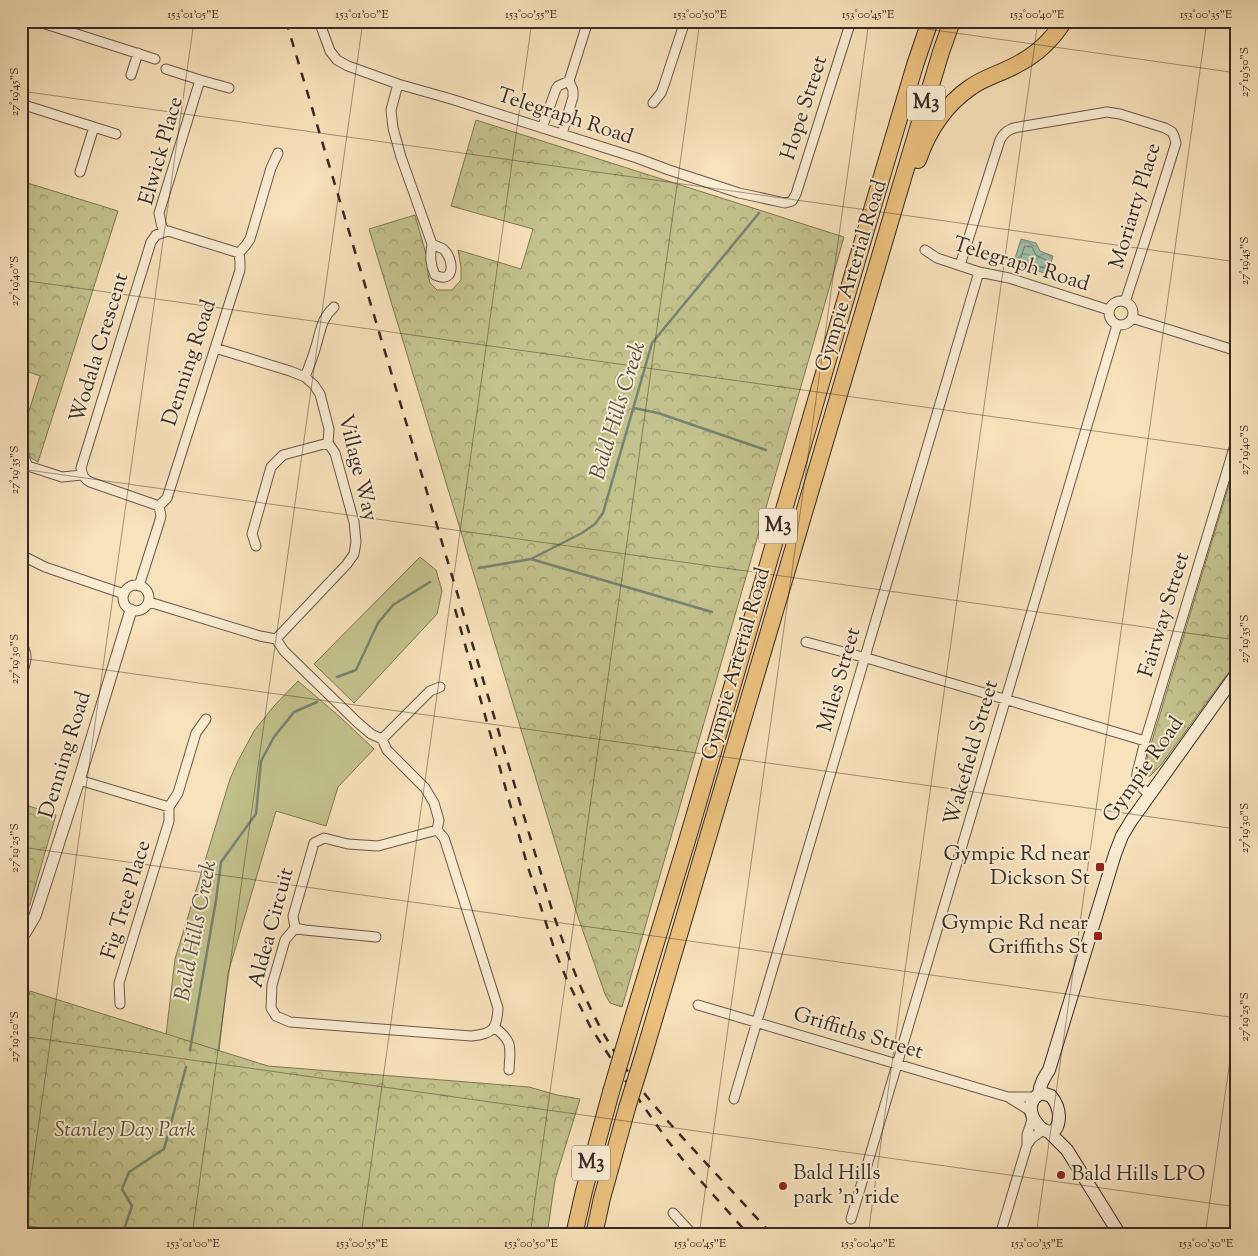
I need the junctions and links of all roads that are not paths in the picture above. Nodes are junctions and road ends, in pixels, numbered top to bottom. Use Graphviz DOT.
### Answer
graph roads {
  1 [pos="36,21"];
  2 [pos="319,21"];
  3 [pos="588,21"];
  4 [pos="685,21"];
  5 [pos="851,21"];
  6 [pos="930,21"];
  7 [pos="952,21"];
  8 [pos="1064,21"];
  9 [pos="138,54"];
  10 [pos="155,59"];
  11 [pos="166,69"];
  12 [pos="131,75"];
  13 [pos="200,80"];
  14 [pos="568,81"];
  15 [pos="398,84"];
  16 [pos="229,88"];
  17 [pos="653,103"];
  18 [pos="21,104"];
  19 [pos="94,127"];
  20 [pos="542,128"];
  21 [pos="116,134"];
  22 [pos="562,134"];
  23 [pos="278,153"];
  24 [pos="80,172"];
  25 [pos="901,185"];
  26 [pos="789,203"];
  27 [pos="164,232"];
  28 [pos="432,244"];
  29 [pos="925,250"];
  30 [pos="239,253"];
  31 [pos="960,265"];
  32 [pos="980,272"];
  33 [pos="1125,302"];
  34 [pos="334,307"];
  35 [pos="1109,310"];
  36 [pos="1132,318"];
  37 [pos="1117,325"];
  38 [pos="214,348"];
  39 [pos="1237,351"];
  40 [pos="305,377"];
  41 [pos="1237,442"];
  42 [pos="328,443"];
  43 [pos="21,451"];
  44 [pos="82,475"];
  45 [pos="159,506"];
  46 [pos="256,546"];
  47 [pos="21,556"];
  48 [pos="139,586"];
  49 [pos="124,594"];
  50 [pos="149,602"];
  51 [pos="131,610"];
  52 [pos="276,639"];
  53 [pos="806,642"];
  54 [pos="21,644"];
  55 [pos="865,658"];
  56 [pos="1237,673"];
  57 [pos="21,677"];
  58 [pos="440,687"];
  59 [pos="1006,700"];
  60 [pos="206,719"];
  61 [pos="382,739"];
  62 [pos="1145,741"];
  63 [pos="79,780"];
  64 [pos="1150,794"];
  65 [pos="169,807"];
  66 [pos="437,830"];
  67 [pos="296,928"];
  68 [pos="21,937"];
  69 [pos="376,937"];
  70 [pos="120,1004"];
  71 [pos="698,1005"];
  72 [pos="758,1022"];
  73 [pos="494,1027"];
  74 [pos="898,1064"];
  75 [pos="509,1070"];
  76 [pos="1041,1096"];
  77 [pos="1008,1097"];
  78 [pos="734,1099"];
  79 [pos="1033,1115"];
  80 [pos="1050,1128"];
  81 [pos="1027,1145"];
  82 [pos="673,1213"];
  83 [pos="851,1219"];
  84 [pos="574,1235"];
  85 [pos="594,1235"];
  86 [pos="693,1235"];
  87 [pos="1000,1235"];
  88 [pos="1120,1235"];
  1 -- 9 [label="street"];
  2 -- 15 [label="street, Telegraph Road"];
  3 -- 14 [label="street"];
  4 -- 17 [label="street"];
  5 -- 26 [label="street, Hope Street"];
  6 -- 84 [label="highway, Gympie Arterial Road / M3, bridge"];
  7 -- 25 [label="highway, Gympie Arterial Road / M3"];
  8 -- 25 [label="highway"];
  9 -- 10 [label="street"];
  9 -- 12 [label="street"];
  11 -- 13 [label="street, Elwick Place"];
  13 -- 16 [label="street, Elwick Place"];
  13 -- 27 [label="street, Elwick Place"];
  14 -- 20 [label="street"];
  14 -- 22 [label="street"];
  15 -- 20 [label="street, Telegraph Road"];
  15 -- 28 [label="street"];
  18 -- 19 [label="street"];
  19 -- 21 [label="street"];
  19 -- 24 [label="street"];
  20 -- 22 [label="street, Telegraph Road"];
  22 -- 26 [label="street, Telegraph Road"];
  23 -- 30 [label="street, Denning Road"];
  25 -- 85 [label="highway, Gympie Arterial Road / M3, bridge"];
  27 -- 30 [label="street"];
  27 -- 44 [label="street, Wodala Crescent"];
  29 -- 31 [label="street, Telegraph Road"];
  30 -- 38 [label="street, Denning Road"];
  31 -- 32 [label="street, Telegraph Road"];
  31 -- 33 [label="street, Moriarty Place"];
  32 -- 35 [label="street, Telegraph Road"];
  32 -- 55 [label="street, Miles Street"];
  33 -- 35 [label="street"];
  33 -- 36 [label="street"];
  34 -- 40 [label="street"];
  35 -- 37 [label="street"];
  36 -- 37 [label="street"];
  36 -- 39 [label="street"];
  37 -- 59 [label="street, Wakefield Street"];
  38 -- 40 [label="street"];
  38 -- 45 [label="street, Denning Road"];
  40 -- 42 [label="street, Village Way"];
  41 -- 62 [label="street, Fairway Street"];
  42 -- 46 [label="street"];
  42 -- 52 [label="street, Village Way"];
  43 -- 44 [label="street"];
  44 -- 45 [label="street"];
  45 -- 48 [label="street, Denning Road"];
  47 -- 49 [label="street"];
  48 -- 49 [label="street"];
  48 -- 50 [label="street"];
  49 -- 51 [label="street"];
  50 -- 51 [label="street"];
  50 -- 52 [label="street"];
  51 -- 63 [label="street, Denning Road"];
  52 -- 61 [label="street"];
  53 -- 55 [label="street"];
  54 -- 57 [label="street"];
  55 -- 59 [label="street"];
  55 -- 72 [label="street, Miles Street"];
  56 -- 64 [label="main road, Gympie Road"];
  58 -- 61 [label="street"];
  59 -- 62 [label="street"];
  59 -- 74 [label="street, Wakefield Street"];
  60 -- 65 [label="street, Fig Tree Place"];
  61 -- 66 [label="street"];
  62 -- 64 [label="street, Fairway Street"];
  63 -- 65 [label="street"];
  63 -- 68 [label="street, Denning Road"];
  64 -- 76 [label="main road, Gympie Road"];
  65 -- 70 [label="street, Fig Tree Place"];
  66 -- 67 [label="street, Aldea Circuit"];
  66 -- 73 [label="street"];
  67 -- 69 [label="street"];
  67 -- 73 [label="street, Aldea Circuit"];
  71 -- 72 [label="street, Griffiths Street"];
  72 -- 74 [label="street, Griffiths Street"];
  72 -- 78 [label="street, Miles Street"];
  73 -- 75 [label="street"];
  74 -- 77 [label="street, Griffiths Street"];
  74 -- 83 [label="street, Wakefield Street"];
  76 -- 77 [label="street, Griffiths Street"];
  76 -- 79 [label="main road"];
  76 -- 80 [label="main road"];
  77 -- 79 [label="street, Griffiths Street"];
  79 -- 80 [label="main road"];
  79 -- 81 [label="street"];
  80 -- 81 [label="street"];
  80 -- 88 [label="main road"];
  81 -- 87 [label="street"];
  82 -- 86 [label="street"];
}
